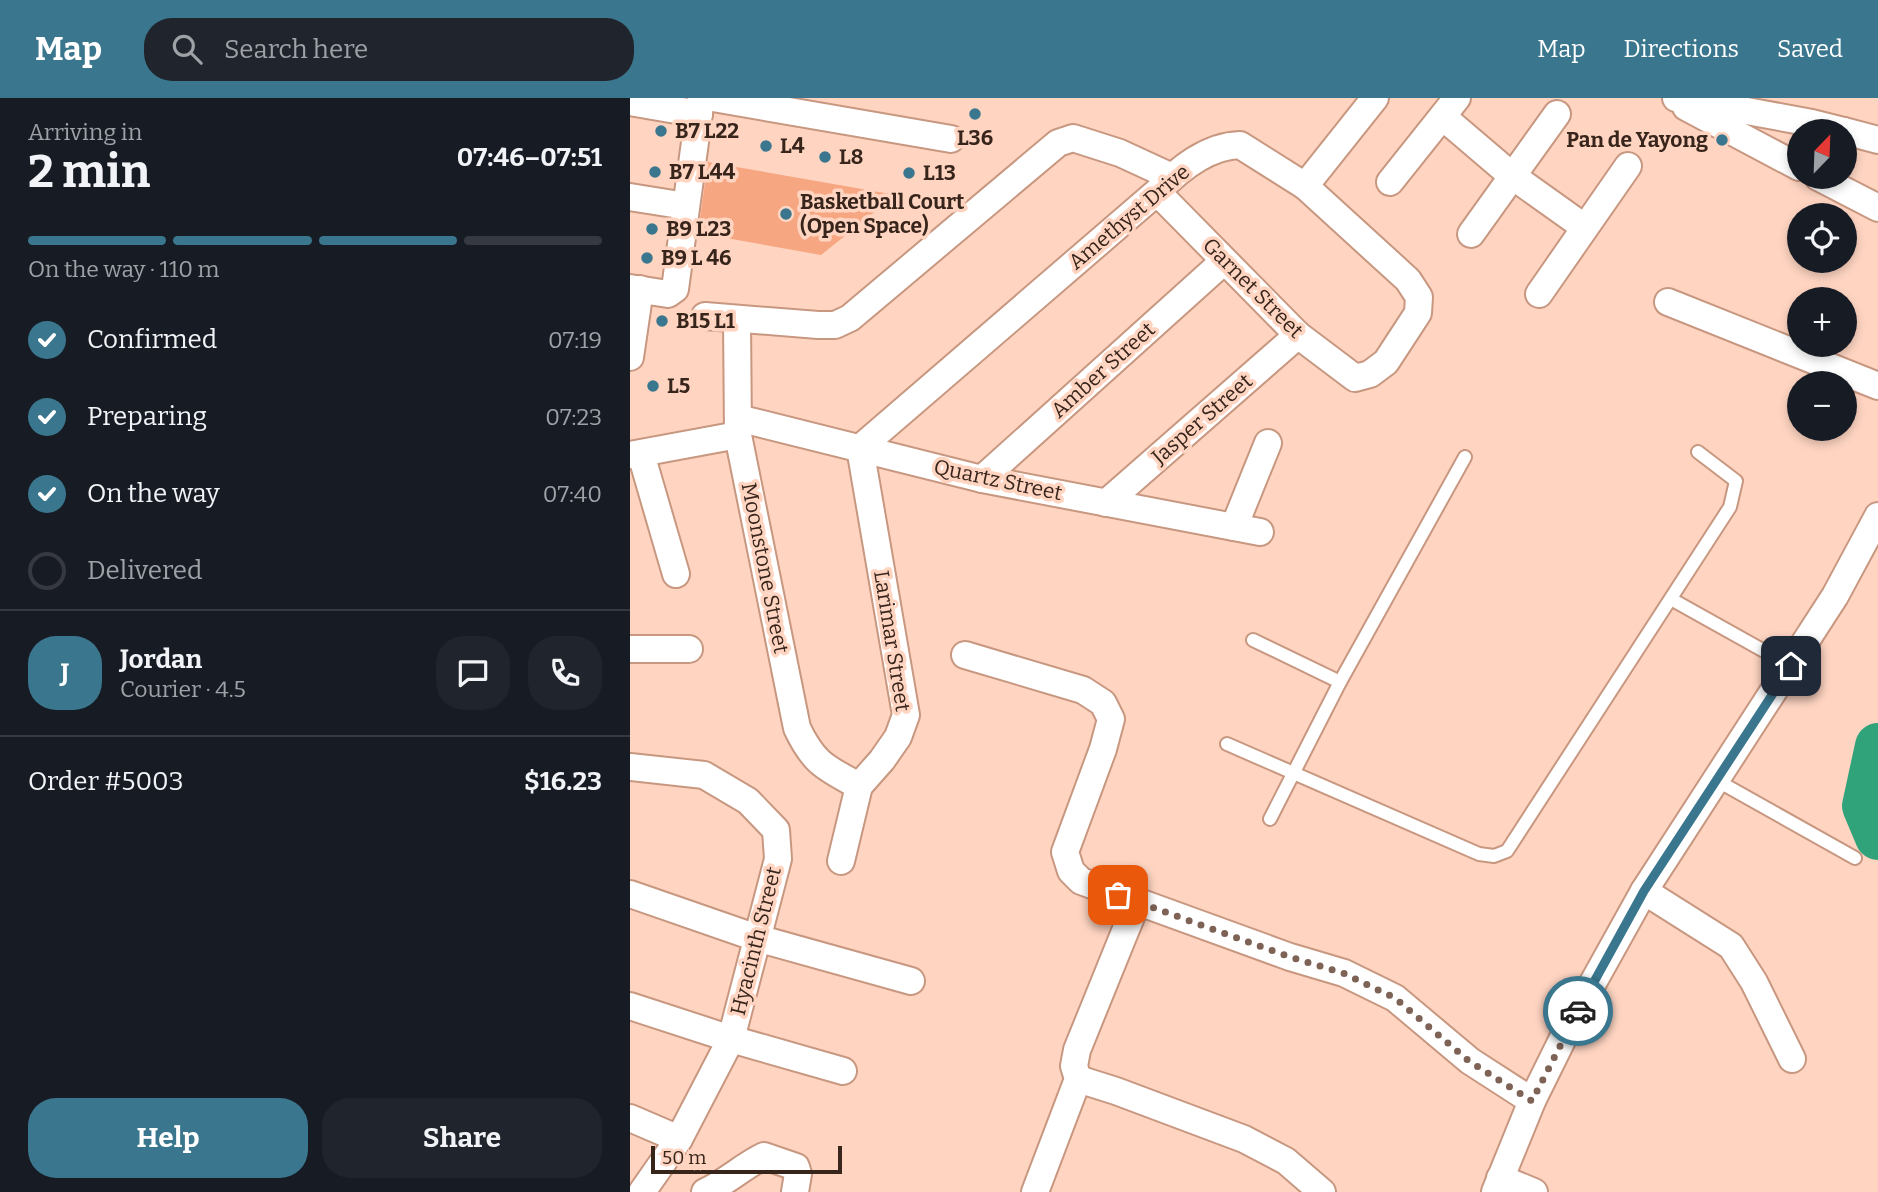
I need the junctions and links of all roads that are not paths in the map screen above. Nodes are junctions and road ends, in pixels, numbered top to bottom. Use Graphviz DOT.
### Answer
graph roads {
  1 [pos="1375,98"];
  2 [pos="1668,98"];
  3 [pos="1676,98"];
  4 [pos="630,102"];
  5 [pos="704,103"];
  6 [pos="1450,108"];
  7 [pos="1557,114"];
  8 [pos="1790,119"];
  9 [pos="1857,135"];
  10 [pos="951,139"];
  11 [pos="1878,141"];
  12 [pos="1787,161"];
  13 [pos="1628,166"];
  14 [pos="1511,175"];
  15 [pos="1390,182"];
  16 [pos="1164,184"];
  17 [pos="1305,186"];
  18 [pos="1841,189"];
  19 [pos="630,197"];
  20 [pos="686,206"];
  21 [pos="1878,208"];
  22 [pos="1584,227"];
  23 [pos="1471,234"];
  24 [pos="1224,261"];
  25 [pos="635,288"];
  26 [pos="1539,294"];
  27 [pos="1668,302"];
  28 [pos="705,316"];
  29 [pos="737,319"];
  30 [pos="1298,335"];
  31 [pos="630,357"];
  32 [pos="1355,378"];
  33 [pos="1878,386"];
  34 [pos="738,426"];
  35 [pos="1268,443"];
  36 [pos="860,448"];
  37 [pos="1699,452"];
  38 [pos="636,454"];
  39 [pos="1465,457"];
  40 [pos="982,479"];
  41 [pos="1106,503"];
  42 [pos="1878,516"];
  43 [pos="1234,527"];
  44 [pos="1260,532"];
  45 [pos="676,574"];
  46 [pos="1671,599"];
  47 [pos="1253,640"];
  48 [pos="630,649"];
  49 [pos="689,649"];
  50 [pos="965,655"];
  51 [pos="1791,666"];
  52 [pos="1340,682"];
  53 [pos="1227,744"];
  54 [pos="630,767"];
  55 [pos="1293,773"];
  56 [pos="1716,780"];
  57 [pos="859,786"];
  58 [pos="1270,819"];
  59 [pos="1855,858"];
  60 [pos="841,861"];
  61 [pos="1644,891"];
  62 [pos="630,894"];
  63 [pos="1137,902"];
  64 [pos="757,938"];
  65 [pos="911,981"];
  66 [pos="630,1006"];
  67 [pos="731,1039"];
  68 [pos="1793,1059"];
  69 [pos="843,1071"];
  70 [pos="1078,1079"];
  71 [pos="1532,1101"];
  72 [pos="630,1118"];
  73 [pos="680,1139"];
  74 [pos="797,1183"];
  75 [pos="1497,1185"];
  76 [pos="642,1192"];
  77 [pos="705,1192"];
  78 [pos="1035,1192"];
  79 [pos="1322,1192"];
  80 [pos="1534,1192"];
  1 -- 17 [label="street"];
  2 -- 12 [label="street"];
  3 -- 8 [label="street"];
  4 -- 5 [label="street"];
  5 -- 10 [label="street"];
  5 -- 20 [label="street"];
  6 -- 14 [label="street"];
  6 -- 15 [label="street"];
  7 -- 14 [label="street"];
  9 -- 11 [label="street"];
  13 -- 22 [label="street"];
  14 -- 22 [label="street"];
  14 -- 23 [label="street"];
  16 -- 17 [label="street, Amethyst Drive"];
  16 -- 24 [label="street, Garnet Street"];
  16 -- 29 [label="street"];
  16 -- 36 [label="street, Amethyst Drive"];
  17 -- 32 [label="street, Amethyst Drive"];
  18 -- 21 [label="street"];
  19 -- 20 [label="street"];
  20 -- 25 [label="street"];
  22 -- 26 [label="street"];
  24 -- 30 [label="street, Garnet Street"];
  24 -- 40 [label="street, Amber Street"];
  25 -- 31 [label="street"];
  27 -- 33 [label="street"];
  28 -- 29 [label="street"];
  29 -- 34 [label="street, Moonstone Street"];
  30 -- 32 [label="street, Garnet Street"];
  30 -- 41 [label="street, Jasper Street"];
  34 -- 36 [label="street, Quartz Street"];
  34 -- 38 [label="street"];
  34 -- 57 [label="street, Moonstone Street"];
  35 -- 43 [label="street"];
  36 -- 40 [label="street, Quartz Street"];
  36 -- 57 [label="street, Larimar Street"];
  37 -- 46 [label="lane"];
  38 -- 45 [label="street"];
  39 -- 52 [label="lane"];
  40 -- 41 [label="street, Quartz Street"];
  41 -- 43 [label="street, Quartz Street"];
  42 -- 51 [label="street"];
  43 -- 44 [label="street, Quartz Street"];
  46 -- 51 [label="lane"];
  46 -- 55 [label="lane"];
  47 -- 52 [label="lane"];
  48 -- 49 [label="street"];
  50 -- 63 [label="street"];
  51 -- 56 [label="street"];
  52 -- 55 [label="lane"];
  53 -- 55 [label="lane"];
  54 -- 64 [label="street, Hyacinth Street"];
  55 -- 58 [label="lane"];
  56 -- 59 [label="lane"];
  56 -- 61 [label="street"];
  57 -- 60 [label="street, Larimar Street"];
  61 -- 68 [label="street"];
  61 -- 71 [label="street"];
  62 -- 64 [label="street"];
  63 -- 70 [label="street"];
  63 -- 71 [label="street"];
  64 -- 65 [label="street"];
  64 -- 67 [label="street, Hyacinth Street"];
  66 -- 67 [label="street"];
  67 -- 69 [label="street"];
  67 -- 73 [label="street, Hyacinth Street"];
  70 -- 78 [label="street"];
  70 -- 79 [label="street"];
  71 -- 75 [label="street"];
  72 -- 73 [label="street"];
  73 -- 76 [label="street, Hyacinth Street"];
  74 -- 77 [label="street"];
  75 -- 80 [label="street"];
}
